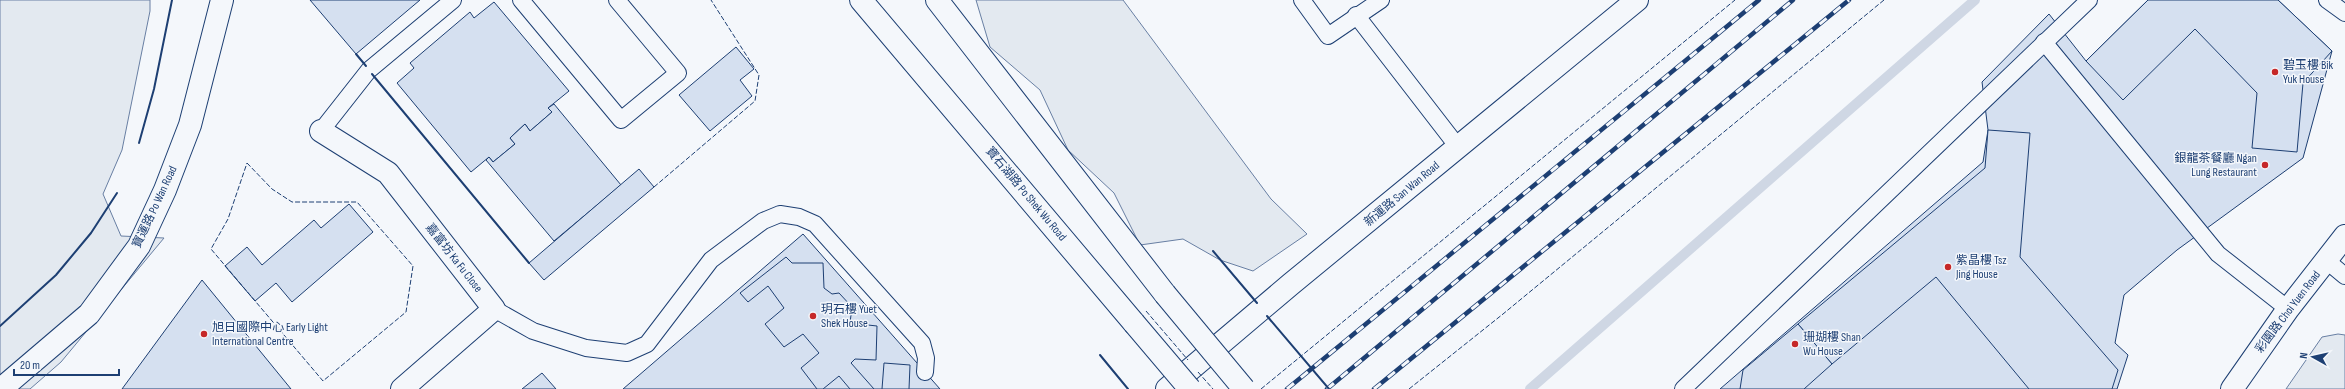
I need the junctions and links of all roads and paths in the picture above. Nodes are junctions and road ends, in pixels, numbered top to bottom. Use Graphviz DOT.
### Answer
graph roads {
  1 [pos="222,0"];
  2 [pos="453,0"];
  3 [pos="521,0"];
  4 [pos="617,0"];
  5 [pos="861,0"];
  6 [pos="937,0"];
  7 [pos="1302,0"];
  8 [pos="1381,0"];
  9 [pos="1637,0"];
  10 [pos="2089,0"];
  11 [pos="2327,0"];
  12 [pos="2345,13"];
  13 [pos="1356,15"];
  14 [pos="2044,42"];
  15 [pos="321,131"];
  16 [pos="1458,147"];
  17 [pos="2345,236"];
  18 [pos="2326,261"];
  19 [pos="2345,276"];
  20 [pos="494,309"];
  21 [pos="2288,309"];
  22 [pos="925,372"];
  23 [pos="1,389"];
  24 [pos="402,389"];
  25 [pos="1167,389"];
  26 [pos="1190,389"];
  27 [pos="1244,389"];
  28 [pos="1683,389"];
  29 [pos="2232,389"];
  1 -- 23 [label="street, 寶運路 Po Wan Road"];
  2 -- 15 [label="lane"];
  3 -- 4 [label="lane"];
  5 -- 26 [label="street, 寶石湖路 Po Shek Wu Road, bridge"];
  6 -- 27 [label="street, bridge"];
  7 -- 13 [label="lane"];
  8 -- 13 [label="lane"];
  9 -- 16 [label="street, 新運路 San Wan Road"];
  10 -- 14 [label="lane"];
  11 -- 12 [label="lane"];
  13 -- 16 [label="lane"];
  14 -- 21 [label="lane"];
  14 -- 28 [label="lane"];
  15 -- 20 [label="street, 嘉富坊 Ka Fu Close"];
  16 -- 25 [label="street, 新運路 San Wan Road"];
  17 -- 18 [label="street, 彩園路 Choi Yuen Road"];
  18 -- 19 [label="lane"];
  18 -- 21 [label="street, 彩園路 Choi Yuen Road"];
  20 -- 22 [label="lane"];
  20 -- 24 [label="street"];
  21 -- 29 [label="street, 彩園路 Choi Yuen Road"];
}
